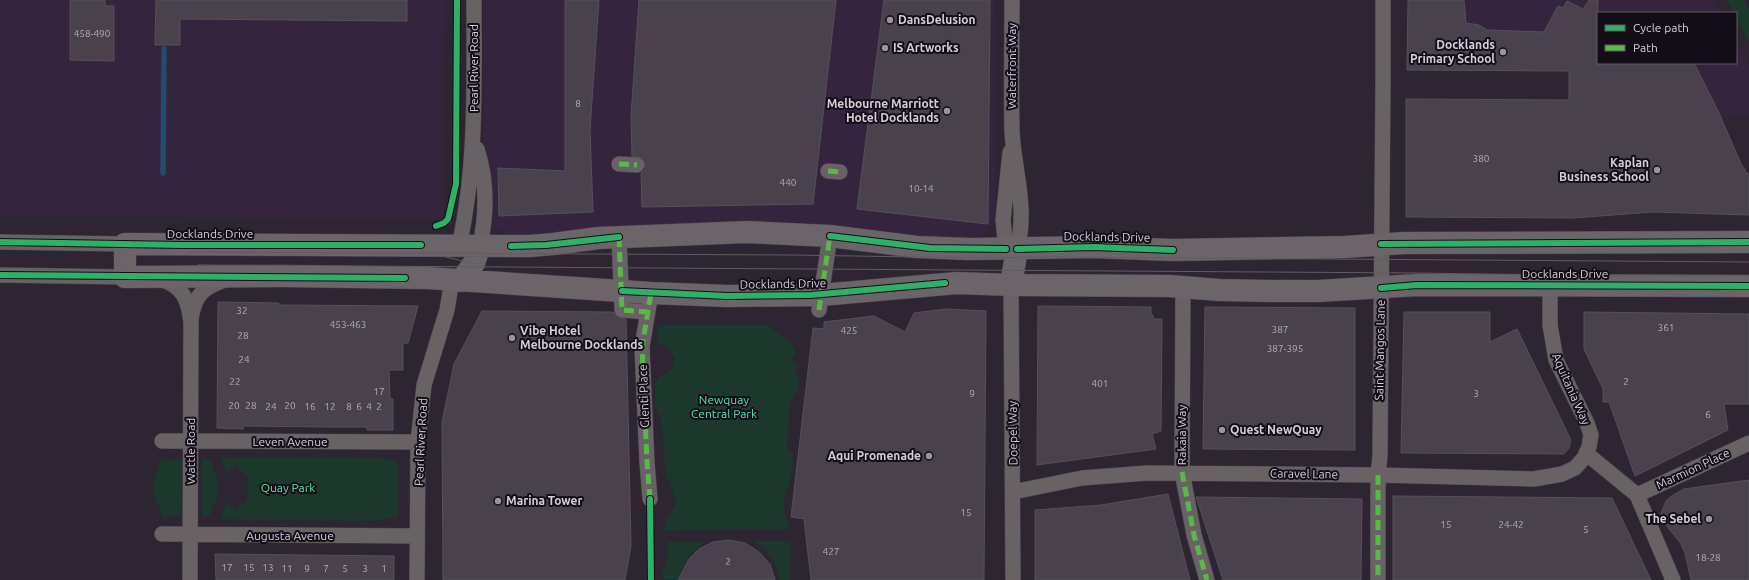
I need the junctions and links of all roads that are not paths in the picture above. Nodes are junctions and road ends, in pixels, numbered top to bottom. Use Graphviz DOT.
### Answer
graph roads {
  1 [pos="474,0"];
  2 [pos="1012,0"];
  3 [pos="1383,0"];
  4 [pos="473,136"];
  5 [pos="619,164"];
  6 [pos="636,165"];
  7 [pos="830,236"];
  8 [pos="619,237"];
  9 [pos="0,242"];
  10 [pos="1749,242"];
  11 [pos="135,244"];
  12 [pos="1381,244"];
  13 [pos="470,245"];
  14 [pos="1012,249"];
  15 [pos="0,275"];
  16 [pos="236,276"];
  17 [pos="141,277"];
  18 [pos="457,280"];
  19 [pos="1011,285"];
  20 [pos="1550,286"];
  21 [pos="1749,286"];
  22 [pos="1183,287"];
  23 [pos="1381,288"];
  24 [pos="622,291"];
  25 [pos="649,302"];
  26 [pos="820,302"];
  27 [pos="191,322"];
  28 [pos="162,440"];
  29 [pos="191,441"];
  30 [pos="418,442"];
  31 [pos="1749,443"];
  32 [pos="1586,454"];
  33 [pos="1182,472"];
  34 [pos="1378,475"];
  35 [pos="1014,492"];
  36 [pos="1637,496"];
  37 [pos="650,499"];
  38 [pos="162,534"];
  39 [pos="191,535"];
  40 [pos="417,536"];
  41 [pos="190,580"];
  42 [pos="417,580"];
  43 [pos="1013,580"];
  44 [pos="1207,580"];
  45 [pos="1378,580"];
  46 [pos="1673,580"];
  1 -- 4 [label="street, Pearl River Road"];
  2 -- 14 [label="street, Waterfront Way"];
  3 -- 12 [label="street, Saint Mangos Lane"];
  4 -- 13 [label="street, Pearl River Road"];
  4 -- 13 [label="street, Pearl River Road"];
  5 -- 6 [label="street"];
  7 -- 8 [label="street, Docklands Drive"];
  7 -- 14 [label="street, Docklands Drive"];
  7 -- 26 [label="street"];
  8 -- 13 [label="street, Docklands Drive"];
  8 -- 24 [label="street"];
  9 -- 11 [label="street, Docklands Drive"];
  10 -- 12 [label="street, Docklands Drive"];
  11 -- 13 [label="street, Docklands Drive"];
  11 -- 17 [label="street"];
  12 -- 14 [label="street, Docklands Drive"];
  12 -- 23 [label="street, Saint Mangos Lane"];
  13 -- 18 [label="street, Pearl River Road"];
  14 -- 19 [label="street, Waterfront Way"];
  15 -- 17 [label="street, Docklands Drive"];
  16 -- 17 [label="street, Docklands Drive"];
  16 -- 18 [label="street, Docklands Drive"];
  16 -- 27 [label="street, Wattle Road"];
  17 -- 27 [label="street, Wattle Road"];
  18 -- 24 [label="street, Docklands Drive"];
  18 -- 30 [label="street, Pearl River Road"];
  19 -- 22 [label="street, Docklands Drive"];
  19 -- 26 [label="street, Docklands Drive"];
  19 -- 35 [label="street, Doepel Way"];
  20 -- 21 [label="street, Docklands Drive"];
  20 -- 23 [label="street, Docklands Drive"];
  20 -- 32 [label="street, Aquitania Way"];
  22 -- 23 [label="street, Docklands Drive"];
  22 -- 33 [label="street, Rakaia Way"];
  23 -- 34 [label="street, Saint Mangos Lane"];
  24 -- 25 [label="street, Docklands Drive"];
  25 -- 26 [label="street, Docklands Drive"];
  25 -- 37 [label="street, Glenti Place"];
  27 -- 29 [label="street, Wattle Road"];
  28 -- 29 [label="street, Leven Avenue"];
  29 -- 30 [label="street, Leven Avenue"];
  29 -- 39 [label="street, Wattle Road"];
  30 -- 40 [label="street, Pearl River Road"];
  31 -- 36 [label="street, Marmion Place"];
  32 -- 34 [label="street, Caravel Lane"];
  32 -- 36 [label="street"];
  33 -- 34 [label="street, Caravel Lane"];
  33 -- 35 [label="street, Caravel Lane"];
  33 -- 44 [label="street, Rakaia Way"];
  34 -- 45 [label="street, Saint Mangos Lane"];
  35 -- 43 [label="street, Doepel Way"];
  36 -- 46 [label="street"];
  38 -- 39 [label="street, Augusta Avenue"];
  39 -- 40 [label="street, Augusta Avenue"];
  39 -- 41 [label="street, Wattle Road"];
  40 -- 42 [label="street, Pearl River Road"];
}
